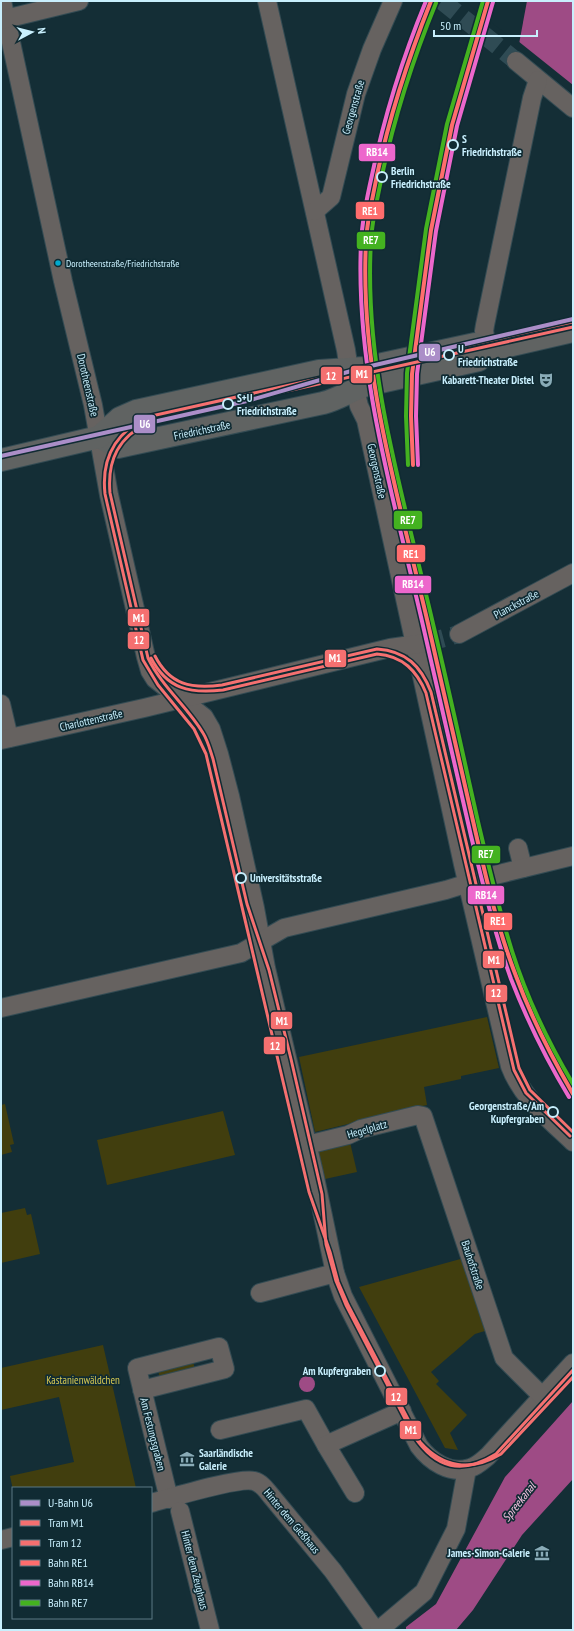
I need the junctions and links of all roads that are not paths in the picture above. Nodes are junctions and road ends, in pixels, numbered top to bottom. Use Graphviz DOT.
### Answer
graph roads {
  1 [pos="2,1"];
  2 [pos="79,1"];
  3 [pos="267,1"];
  4 [pos="393,1"];
  5 [pos="4,19"];
  6 [pos="516,61"];
  7 [pos="538,80"];
  8 [pos="573,108"];
  9 [pos="316,211"];
  10 [pos="573,331"];
  11 [pos="487,351"];
  12 [pos="352,379"];
  13 [pos="99,438"];
  14 [pos="1,460"];
  15 [pos="573,574"];
  16 [pos="459,634"];
  17 [pos="420,644"];
  18 [pos="181,698"];
  19 [pos="1,704"];
  20 [pos="5,739"];
  21 [pos="518,848"];
  22 [pos="573,856"];
  23 [pos="523,868"];
  24 [pos="467,883"];
  25 [pos="261,941"];
  26 [pos="1,1008"];
  27 [pos="425,1120"];
  28 [pos="573,1142"];
  29 [pos="307,1145"];
  30 [pos="335,1273"];
  31 [pos="260,1293"];
  32 [pos="573,1363"];
  33 [pos="142,1390"];
  34 [pos="542,1396"];
  35 [pos="402,1411"];
  36 [pos="220,1430"];
  37 [pos="326,1445"];
  38 [pos="467,1469"];
  39 [pos="355,1493"];
  40 [pos="152,1503"];
  41 [pos="174,1505"];
  42 [pos="12,1537"];
  43 [pos="1,1540"];
  44 [pos="210,1630"];
  45 [pos="375,1630"];
  46 [pos="379,1630"];
  1 -- 5 [label="street, Dorotheenstraße"];
  2 -- 5 [label="street"];
  3 -- 9 [label="street, Georgenstraße"];
  4 -- 9 [label="street, Georgenstraße"];
  5 -- 13 [label="street, Dorotheenstraße"];
  6 -- 7 [label="street"];
  7 -- 8 [label="street"];
  7 -- 11 [label="street"];
  9 -- 12 [label="street, Georgenstraße"];
  10 -- 11 [label="main road, Friedrichstraße"];
  11 -- 12 [label="main road, Friedrichstraße"];
  12 -- 13 [label="main road, Friedrichstraße"];
  12 -- 13 [label="main road, Friedrichstraße"];
  12 -- 17 [label="street, Georgenstraße"];
  13 -- 14 [label="main road"];
  13 -- 18 [label="street, Dorotheenstraße"];
  15 -- 16 [label="street, Planckstraße"];
  17 -- 18 [label="street"];
  17 -- 24 [label="street, Georgenstraße"];
  18 -- 20 [label="street, Charlottenstraße"];
  18 -- 25 [label="street, Dorotheenstraße"];
  19 -- 20 [label="street"];
  21 -- 23 [label="street"];
  22 -- 23 [label="street"];
  23 -- 24 [label="street"];
  24 -- 25 [label="street"];
  24 -- 28 [label="street, Georgenstraße"];
  25 -- 26 [label="street"];
  25 -- 29 [label="street, Dorotheenstraße"];
  27 -- 29 [label="street, Hegelplatz"];
  27 -- 34 [label="street, Bauhofstraße"];
  29 -- 30 [label="street, Dorotheenstraße"];
  30 -- 31 [label="street"];
  30 -- 35 [label="street, Dorotheenstraße"];
  32 -- 34 [label="street"];
  33 -- 33 [label="street, Am Festungsgraben"];
  33 -- 41 [label="street, Am Festungsgraben"];
  34 -- 38 [label="street"];
  35 -- 37 [label="street"];
  35 -- 38 [label="street, Dorotheenstraße"];
  36 -- 37 [label="street"];
  37 -- 39 [label="street"];
  38 -- 46 [label="street"];
  40 -- 41 [label="street, Hinter dem Gießhaus"];
  41 -- 44 [label="street, Hinter dem Zeughaus"];
  41 -- 45 [label="street, Hinter dem Gießhaus"];
  42 -- 43 [label="street"];
}
